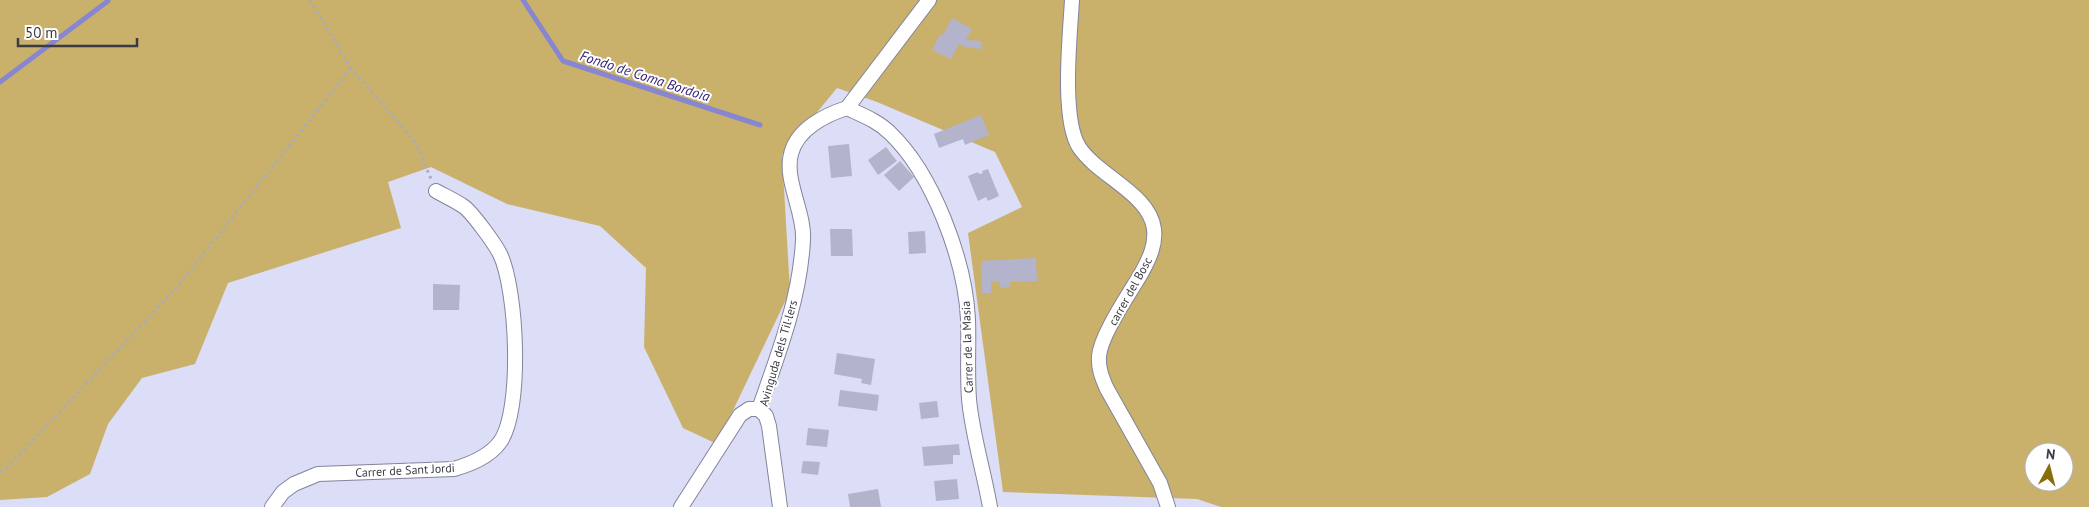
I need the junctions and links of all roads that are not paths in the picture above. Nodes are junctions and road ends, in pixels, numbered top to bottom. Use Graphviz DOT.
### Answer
graph roads {
  1 [pos="929,0"];
  2 [pos="1072,0"];
  3 [pos="847,108"];
  4 [pos="436,191"];
  5 [pos="759,409"];
  6 [pos="272,507"];
  7 [pos="681,507"];
  8 [pos="780,507"];
  9 [pos="990,507"];
  10 [pos="1168,507"];
  1 -- 3 [label="street"];
  2 -- 10 [label="street, carrer del Bosc"];
  3 -- 5 [label="street, Avinguda dels Til·lers"];
  3 -- 9 [label="street, Carrer de la Masia"];
  4 -- 6 [label="street, Carrer de Sant Jordi"];
  5 -- 7 [label="street"];
  5 -- 8 [label="street, Avinguda dels Til·lers"];
}
